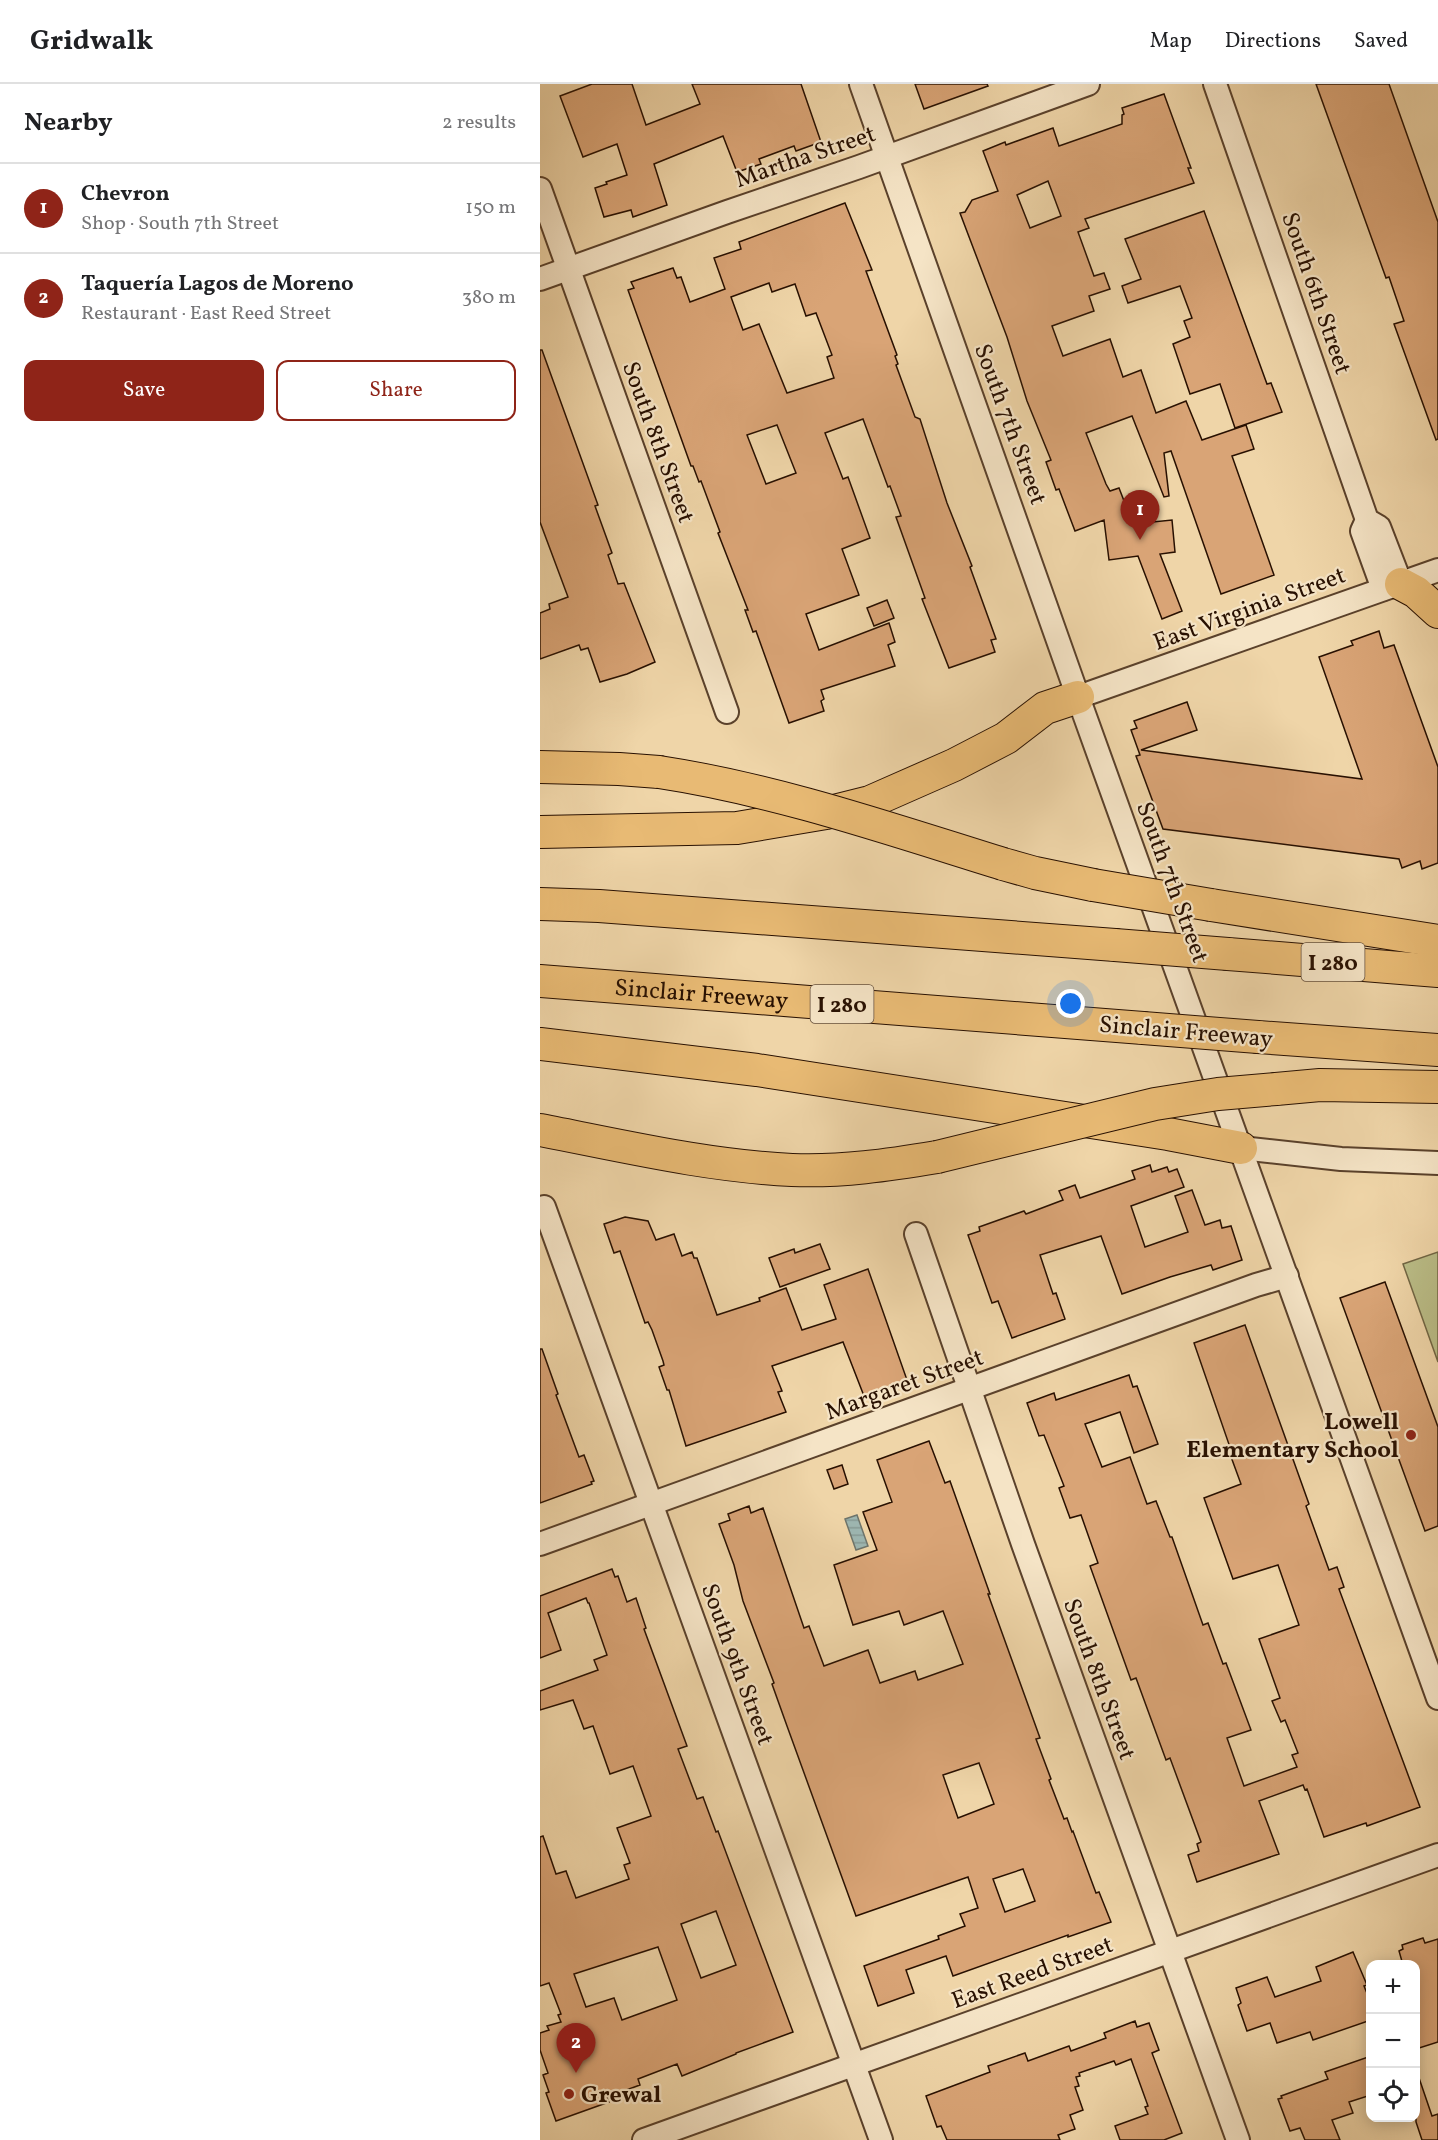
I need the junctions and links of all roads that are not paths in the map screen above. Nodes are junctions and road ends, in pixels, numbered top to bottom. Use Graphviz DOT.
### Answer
graph roads {
  1 [pos="861,84"];
  2 [pos="1088,84"];
  3 [pos="1215,84"];
  4 [pos="887,156"];
  5 [pos="540,189"];
  6 [pos="567,269"];
  7 [pos="540,279"];
  8 [pos="1438,570"];
  9 [pos="1392,586"];
  10 [pos="1438,612"];
  11 [pos="1078,697"];
  12 [pos="728,712"];
  13 [pos="540,767"];
  14 [pos="540,832"];
  15 [pos="540,904"];
  16 [pos="1438,941"];
  17 [pos="1438,971"];
  18 [pos="540,981"];
  19 [pos="540,1044"];
  20 [pos="1438,1050"];
  21 [pos="1438,1087"];
  22 [pos="540,1130"];
  23 [pos="1241,1148"];
  24 [pos="1438,1163"];
  25 [pos="544,1207"];
  26 [pos="916,1234"];
  27 [pos="1287,1276"];
  28 [pos="969,1389"];
  29 [pos="652,1503"];
  30 [pos="540,1544"];
  31 [pos="1438,1698"];
  32 [pos="1438,1855"];
  33 [pos="1170,1950"];
  34 [pos="853,2065"];
  35 [pos="644,2140"];
  36 [pos="880,2140"];
  37 [pos="1238,2140"];
  1 -- 4 [label="street, South 7th Street"];
  2 -- 4 [label="street, Martha Street"];
  3 -- 9 [label="street, South 6th Street"];
  4 -- 6 [label="street, Martha Street"];
  4 -- 11 [label="street, South 7th Street"];
  5 -- 6 [label="street, South 8th Street"];
  6 -- 7 [label="street, Martha Street"];
  6 -- 12 [label="street, South 8th Street"];
  8 -- 9 [label="street, East Virginia Street"];
  9 -- 10 [label="highway"];
  9 -- 11 [label="street, East Virginia Street"];
  11 -- 14 [label="highway"];
  11 -- 23 [label="street, South 7th Street"];
  13 -- 16 [label="highway, bridge"];
  15 -- 17 [label="highway, I 280, bridge"];
  18 -- 20 [label="highway, Sinclair Freeway / I 280, bridge"];
  19 -- 23 [label="highway"];
  21 -- 22 [label="highway, bridge"];
  23 -- 24 [label="street"];
  23 -- 27 [label="street, South 7th Street"];
  25 -- 29 [label="street, South 9th Street"];
  26 -- 28 [label="street, South 8th Street"];
  27 -- 28 [label="street, Margaret Street"];
  27 -- 31 [label="street, South 7th Street"];
  28 -- 29 [label="street, Margaret Street"];
  28 -- 33 [label="street, South 8th Street"];
  29 -- 30 [label="street, Margaret Street"];
  29 -- 34 [label="street, South 9th Street"];
  32 -- 33 [label="street, East Reed Street"];
  33 -- 34 [label="street, East Reed Street"];
  33 -- 37 [label="street, South 8th Street"];
  34 -- 35 [label="street, East Reed Street"];
  34 -- 36 [label="street, South 9th Street"];
}
